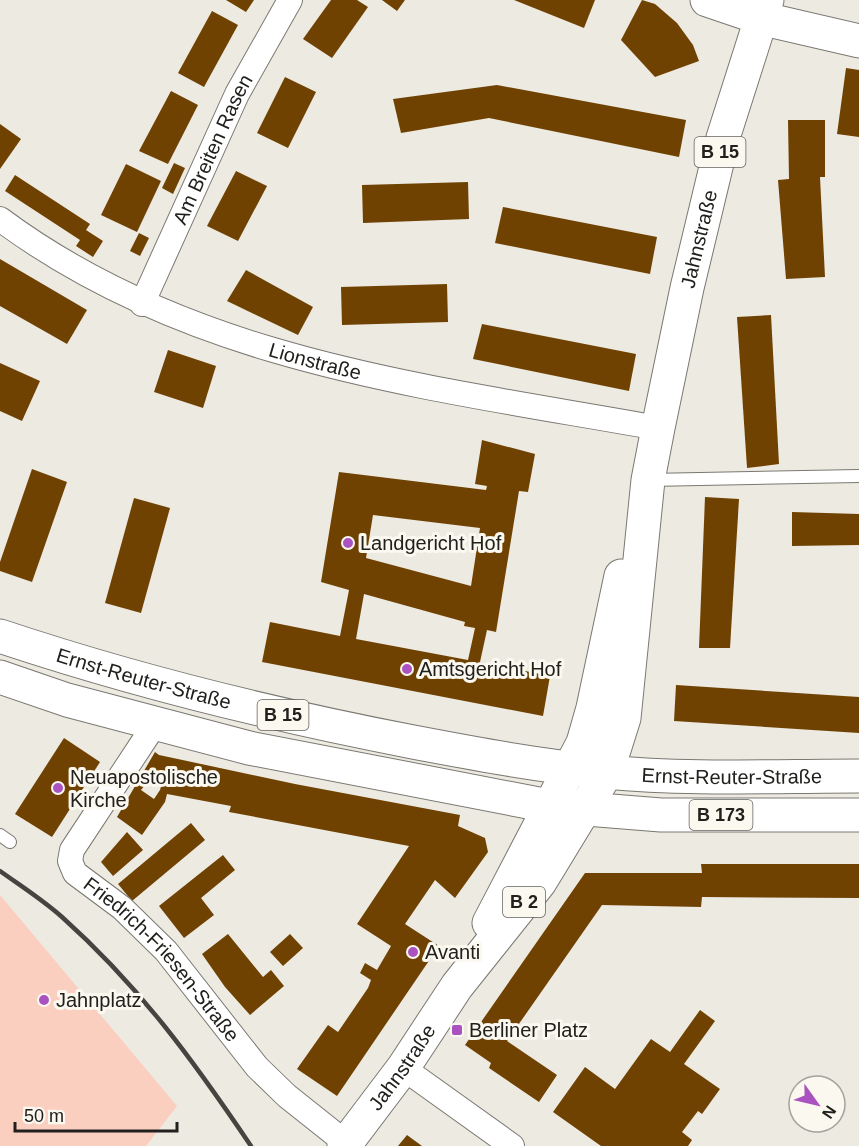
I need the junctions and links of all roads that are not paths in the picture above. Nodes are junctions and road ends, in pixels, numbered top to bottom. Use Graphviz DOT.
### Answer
graph roads {
  1 [pos="290,0"];
  2 [pos="707,0"];
  3 [pos="764,9"];
  4 [pos="859,40"];
  5 [pos="0,219"];
  6 [pos="142,304"];
  7 [pos="658,428"];
  8 [pos="859,476"];
  9 [pos="648,480"];
  10 [pos="0,636"];
  11 [pos="0,677"];
  12 [pos="155,724"];
  13 [pos="571,768"];
  14 [pos="606,772"];
  15 [pos="859,776"];
  16 [pos="549,806"];
  17 [pos="584,811"];
  18 [pos="859,815"];
  19 [pos="457,986"];
  20 [pos="403,1068"];
  21 [pos="345,1145"];
  22 [pos="512,1146"];
  1 -- 6 [label="street, Am Breiten Rasen"];
  2 -- 3 [label="main road"];
  3 -- 4 [label="main road"];
  3 -- 7 [label="main road, Jahnstraße / B 15"];
  5 -- 6 [label="street, Lionstraße"];
  6 -- 7 [label="street, Lionstraße"];
  7 -- 9 [label="main road, Jahnstraße / B 15"];
  8 -- 9 [label="lane"];
  9 -- 13 [label="main road, Jahnstraße / B 15"];
  9 -- 14 [label="main road, Jahnstraße / B 15"];
  10 -- 13 [label="main road, Ernst-Reuter-Straße / B 15"];
  11 -- 12 [label="main road, Ernst-Reuter-Straße / B 15"];
  12 -- 16 [label="main road, Ernst-Reuter-Straße / B 15"];
  12 -- 21 [label="street, Friedrich-Friesen-Straße"];
  13 -- 14 [label="main road, B 15"];
  13 -- 16 [label="main road"];
  14 -- 15 [label="main road, Ernst-Reuter-Straße / B 173"];
  14 -- 17 [label="main road, B 15"];
  16 -- 17 [label="main road, B 15"];
  16 -- 19 [label="main road, Jahnstraße / B 2"];
  17 -- 18 [label="main road, Ernst-Reuter-Straße / B 173"];
  17 -- 19 [label="main road, Jahnstraße / B 2"];
  19 -- 20 [label="main road, Jahnstraße / B 2"];
  20 -- 21 [label="main road, Jahnstraße / B 2"];
  20 -- 22 [label="street"];
}
